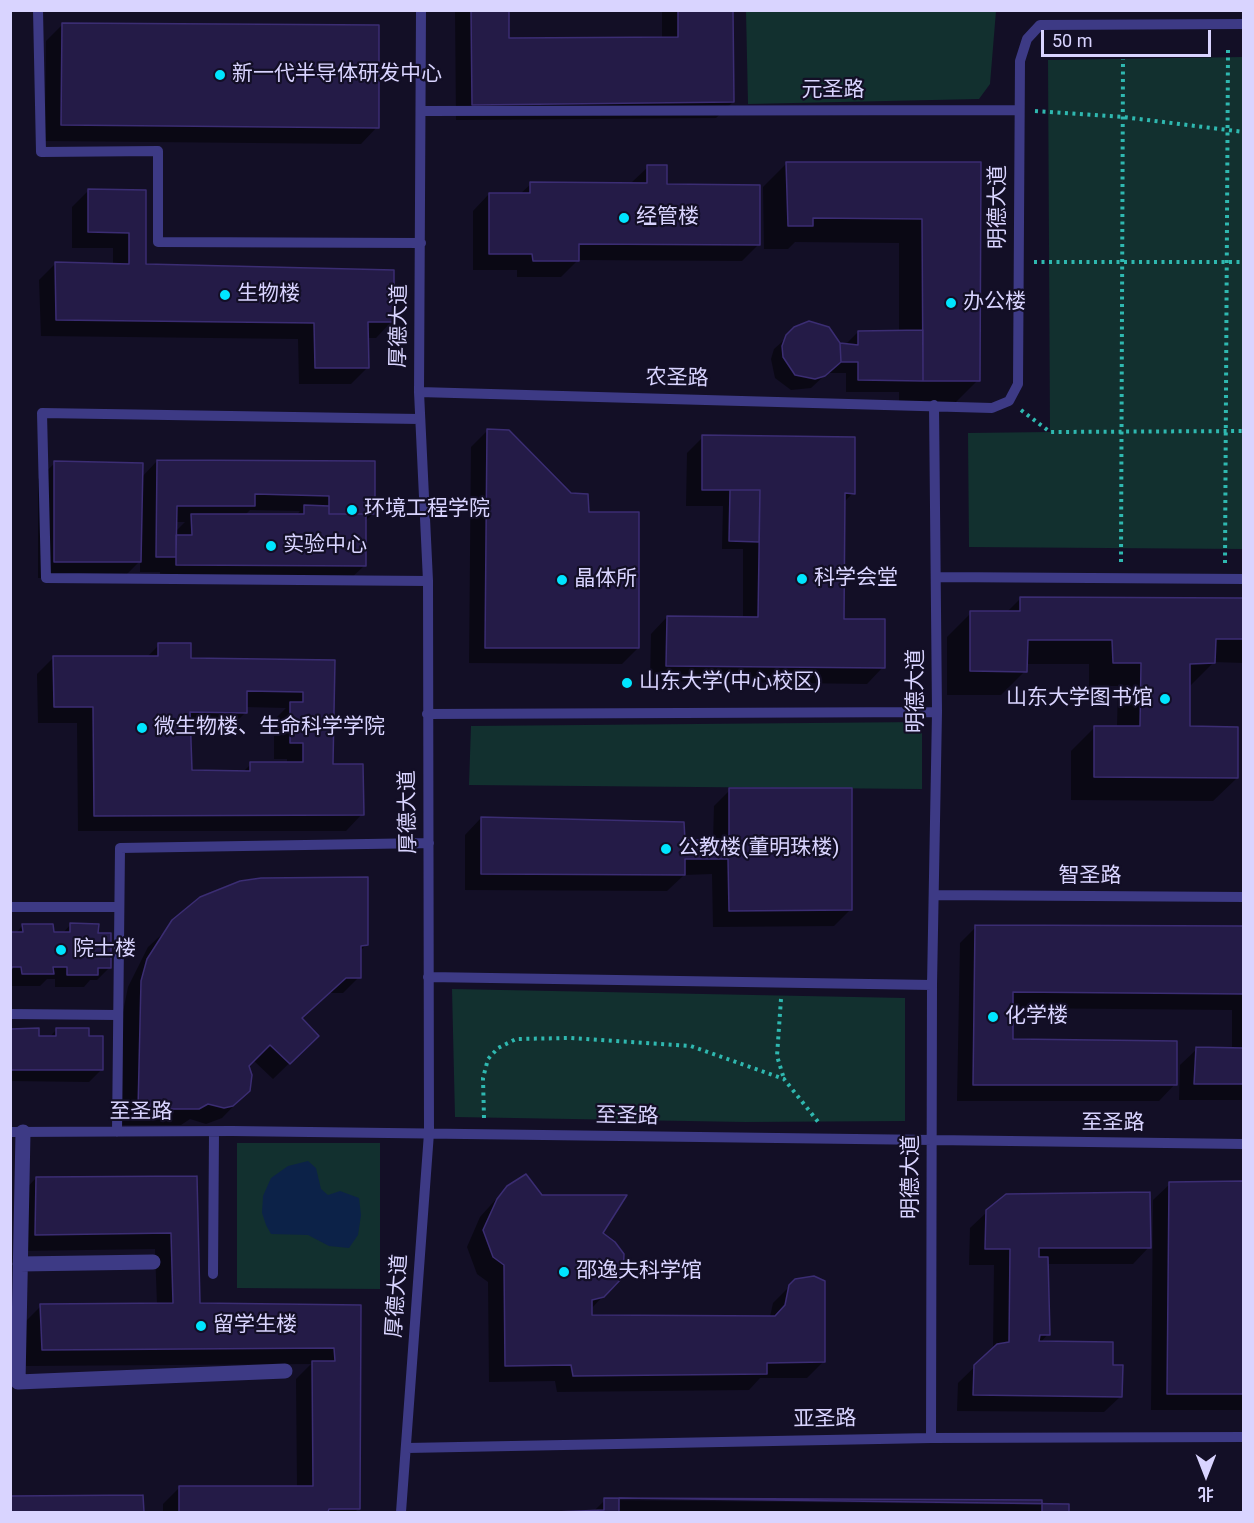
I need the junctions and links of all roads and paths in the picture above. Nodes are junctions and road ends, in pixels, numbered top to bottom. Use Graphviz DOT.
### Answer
graph roads {
  1 [pos="39,10"];
  2 [pos="421,10"];
  3 [pos="1244,24"];
  4 [pos="1228,50"];
  5 [pos="1123,59"];
  6 [pos="1019,110"];
  7 [pos="421,111"];
  8 [pos="1123,117"];
  9 [pos="1228,132"];
  10 [pos="1244,132"];
  11 [pos="421,243"];
  12 [pos="1019,262"];
  13 [pos="1122,262"];
  14 [pos="1227,262"];
  15 [pos="1244,262"];
  16 [pos="419,392"];
  17 [pos="1009,401"];
  18 [pos="934,405"];
  19 [pos="419,419"];
  20 [pos="1121,432"];
  21 [pos="1227,432"];
  22 [pos="1244,432"];
  23 [pos="937,577"];
  24 [pos="1121,578"];
  25 [pos="1225,579"];
  26 [pos="1244,579"];
  27 [pos="428,581"];
  28 [pos="937,712"];
  29 [pos="428,714"];
  30 [pos="429,843"];
  31 [pos="936,895"];
  32 [pos="1244,897"];
  33 [pos="10,907"];
  34 [pos="119,907"];
  35 [pos="428,977"];
  36 [pos="782,983"];
  37 [pos="932,985"];
  38 [pos="10,1014"];
  39 [pos="117,1014"];
  40 [pos="784,1079"];
  41 [pos="484,1118"];
  42 [pos="17,1132"];
  43 [pos="117,1132"];
  44 [pos="214,1132"];
  45 [pos="429,1133"];
  46 [pos="833,1140"];
  47 [pos="931,1142"];
  48 [pos="1244,1144"];
  49 [pos="153,1262"];
  50 [pos="20,1264"];
  51 [pos="213,1274"];
  52 [pos="285,1371"];
  53 [pos="1244,1437"];
  54 [pos="931,1438"];
  55 [pos="407,1448"];
  56 [pos="402,1512"];
  1 -- 11 [label="lane"];
  2 -- 7 [label="lane, 厚德大道"];
  3 -- 6 [label="lane, 明德大道"];
  4 -- 9 [label="path"];
  5 -- 8 [label="path"];
  6 -- 7 [label="lane, 元圣路"];
  6 -- 8 [label="path"];
  6 -- 12 [label="lane, 明德大道"];
  7 -- 11 [label="lane, 厚德大道"];
  8 -- 9 [label="path"];
  8 -- 13 [label="path"];
  9 -- 10 [label="path"];
  9 -- 14 [label="path"];
  11 -- 16 [label="lane, 厚德大道"];
  12 -- 13 [label="path"];
  12 -- 17 [label="lane, 明德大道"];
  13 -- 14 [label="path"];
  13 -- 20 [label="path"];
  14 -- 15 [label="path"];
  14 -- 21 [label="path"];
  16 -- 18 [label="lane, 农圣路"];
  16 -- 19 [label="lane, 厚德大道"];
  17 -- 18 [label="lane"];
  17 -- 20 [label="path"];
  18 -- 23 [label="lane, 明德大道"];
  19 -- 27 [label="lane, 厚德大道"];
  19 -- 27 [label="lane"];
  20 -- 21 [label="path"];
  20 -- 24 [label="path"];
  21 -- 22 [label="path"];
  21 -- 25 [label="path"];
  23 -- 24 [label="lane"];
  23 -- 28 [label="lane, 明德大道"];
  24 -- 25 [label="lane"];
  25 -- 26 [label="lane"];
  27 -- 29 [label="lane, 厚德大道"];
  28 -- 29 [label="lane"];
  28 -- 31 [label="lane, 明德大道"];
  29 -- 30 [label="lane, 厚德大道"];
  30 -- 34 [label="lane"];
  30 -- 35 [label="lane, 厚德大道"];
  31 -- 32 [label="lane, 智圣路"];
  31 -- 37 [label="lane, 明德大道"];
  33 -- 34 [label="lane"];
  34 -- 39 [label="lane"];
  35 -- 36 [label="lane"];
  35 -- 45 [label="lane, 厚德大道"];
  36 -- 37 [label="lane"];
  36 -- 40 [label="path"];
  37 -- 47 [label="lane, 明德大道"];
  38 -- 39 [label="lane"];
  39 -- 43 [label="lane"];
  40 -- 41 [label="path"];
  40 -- 46 [label="path"];
  42 -- 43 [label="lane, 至圣路"];
  42 -- 50 [label="street"];
  43 -- 44 [label="lane, 至圣路"];
  44 -- 45 [label="lane, 至圣路"];
  44 -- 51 [label="lane"];
  45 -- 46 [label="lane, 至圣路"];
  45 -- 55 [label="lane, 厚德大道"];
  46 -- 47 [label="lane, 至圣路"];
  47 -- 48 [label="lane, 至圣路"];
  47 -- 54 [label="lane, 明德大道"];
  49 -- 50 [label="street"];
  50 -- 52 [label="street"];
  53 -- 54 [label="lane, 亚圣路"];
  54 -- 55 [label="lane, 亚圣路"];
  55 -- 56 [label="lane, 厚德大道"];
}
